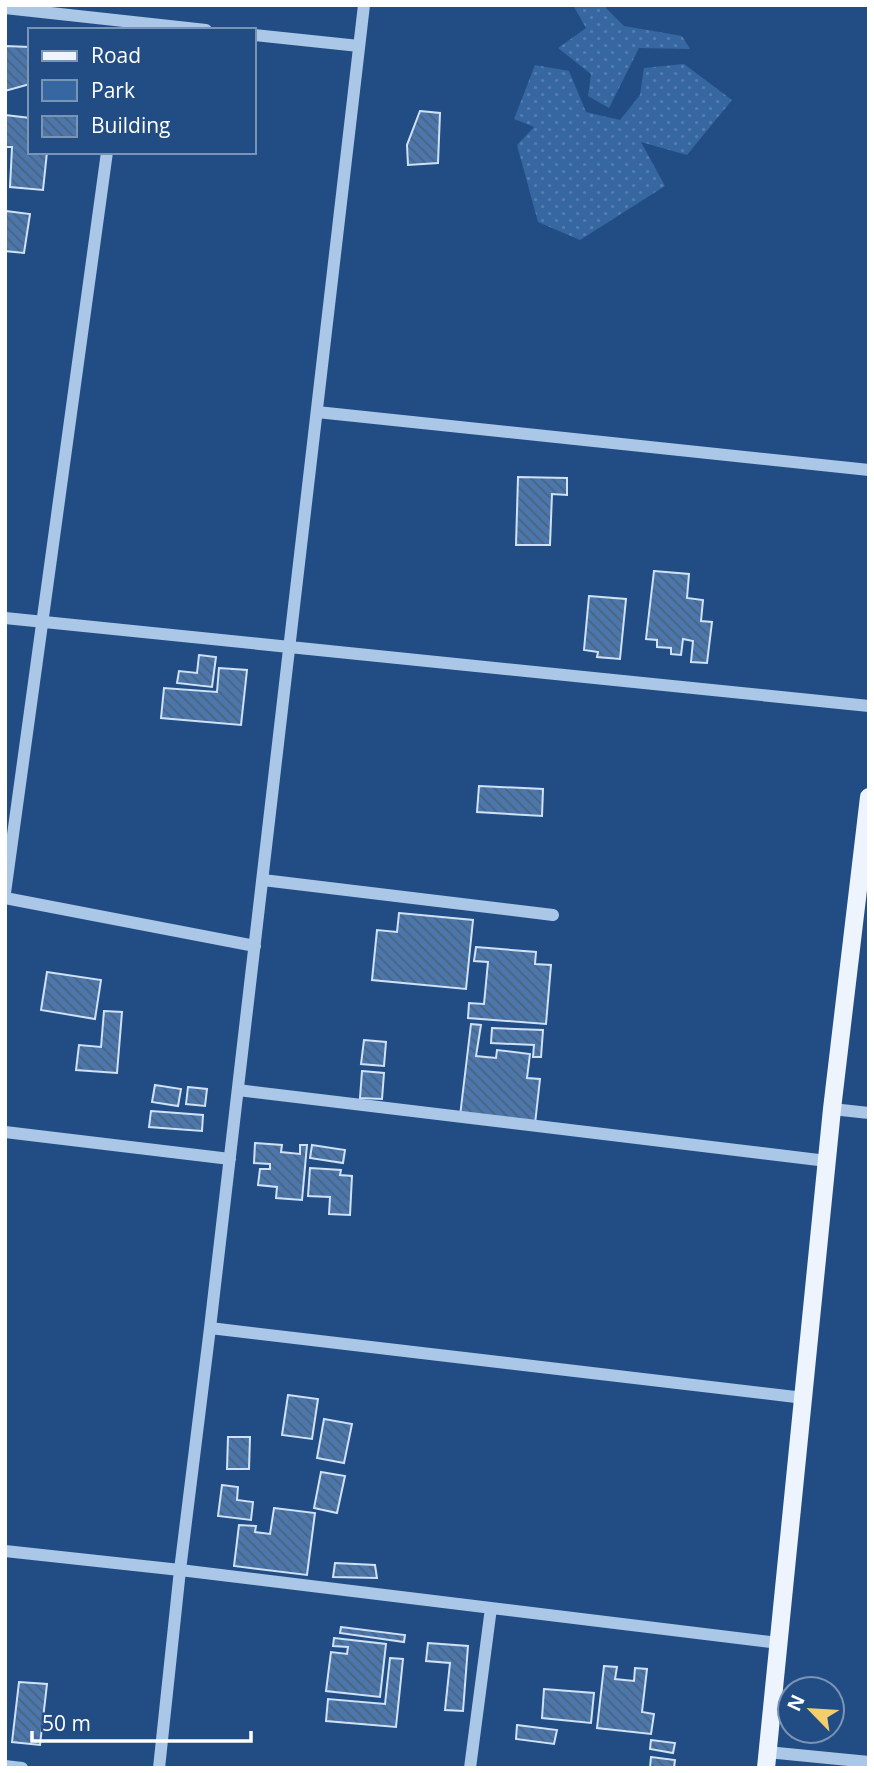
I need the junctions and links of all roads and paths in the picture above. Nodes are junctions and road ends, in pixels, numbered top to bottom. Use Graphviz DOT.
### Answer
graph roads {
  1 [pos="365,5"];
  2 [pos="5,8"];
  3 [pos="125,25"];
  4 [pos="174,28"];
  5 [pos="256,35"];
  6 [pos="359,46"];
  7 [pos="107,154"];
  8 [pos="317,412"];
  9 [pos="869,470"];
  10 [pos="5,618"];
  11 [pos="44,622"];
  12 [pos="289,649"];
  13 [pos="869,706"];
  14 [pos="869,797"];
  15 [pos="262,880"];
  16 [pos="5,895"];
  17 [pos="553,915"];
  18 [pos="255,946"];
  19 [pos="239,1090"];
  20 [pos="832,1109"];
  21 [pos="869,1114"];
  22 [pos="5,1132"];
  23 [pos="230,1159"];
  24 [pos="827,1161"];
  25 [pos="210,1328"];
  26 [pos="804,1398"];
  27 [pos="5,1551"];
  28 [pos="180,1570"];
  29 [pos="491,1608"];
  30 [pos="779,1643"];
  31 [pos="766,1760"];
  32 [pos="869,1762"];
  33 [pos="5,1766"];
  34 [pos="22,1768"];
  35 [pos="159,1768"];
  36 [pos="470,1768"];
  1 -- 6 [label="street"];
  2 -- 3 [label="street"];
  3 -- 4 [label="street"];
  5 -- 6 [label="street"];
  6 -- 8 [label="street"];
  7 -- 11 [label="street"];
  8 -- 9 [label="street"];
  8 -- 12 [label="street"];
  10 -- 11 [label="street"];
  11 -- 12 [label="street"];
  11 -- 16 [label="street"];
  12 -- 13 [label="street"];
  12 -- 15 [label="street"];
  14 -- 20 [label="main road"];
  15 -- 17 [label="street"];
  15 -- 18 [label="street"];
  16 -- 18 [label="street"];
  18 -- 19 [label="street"];
  19 -- 23 [label="street"];
  19 -- 24 [label="street"];
  20 -- 21 [label="street"];
  20 -- 24 [label="main road"];
  22 -- 23 [label="street"];
  23 -- 25 [label="street"];
  24 -- 26 [label="main road"];
  25 -- 26 [label="street"];
  25 -- 28 [label="street"];
  26 -- 30 [label="main road"];
  27 -- 28 [label="street"];
  28 -- 29 [label="street"];
  28 -- 35 [label="street"];
  29 -- 30 [label="street"];
  29 -- 36 [label="street"];
  30 -- 31 [label="main road"];
  31 -- 32 [label="street"];
  33 -- 34 [label="street"];
}
